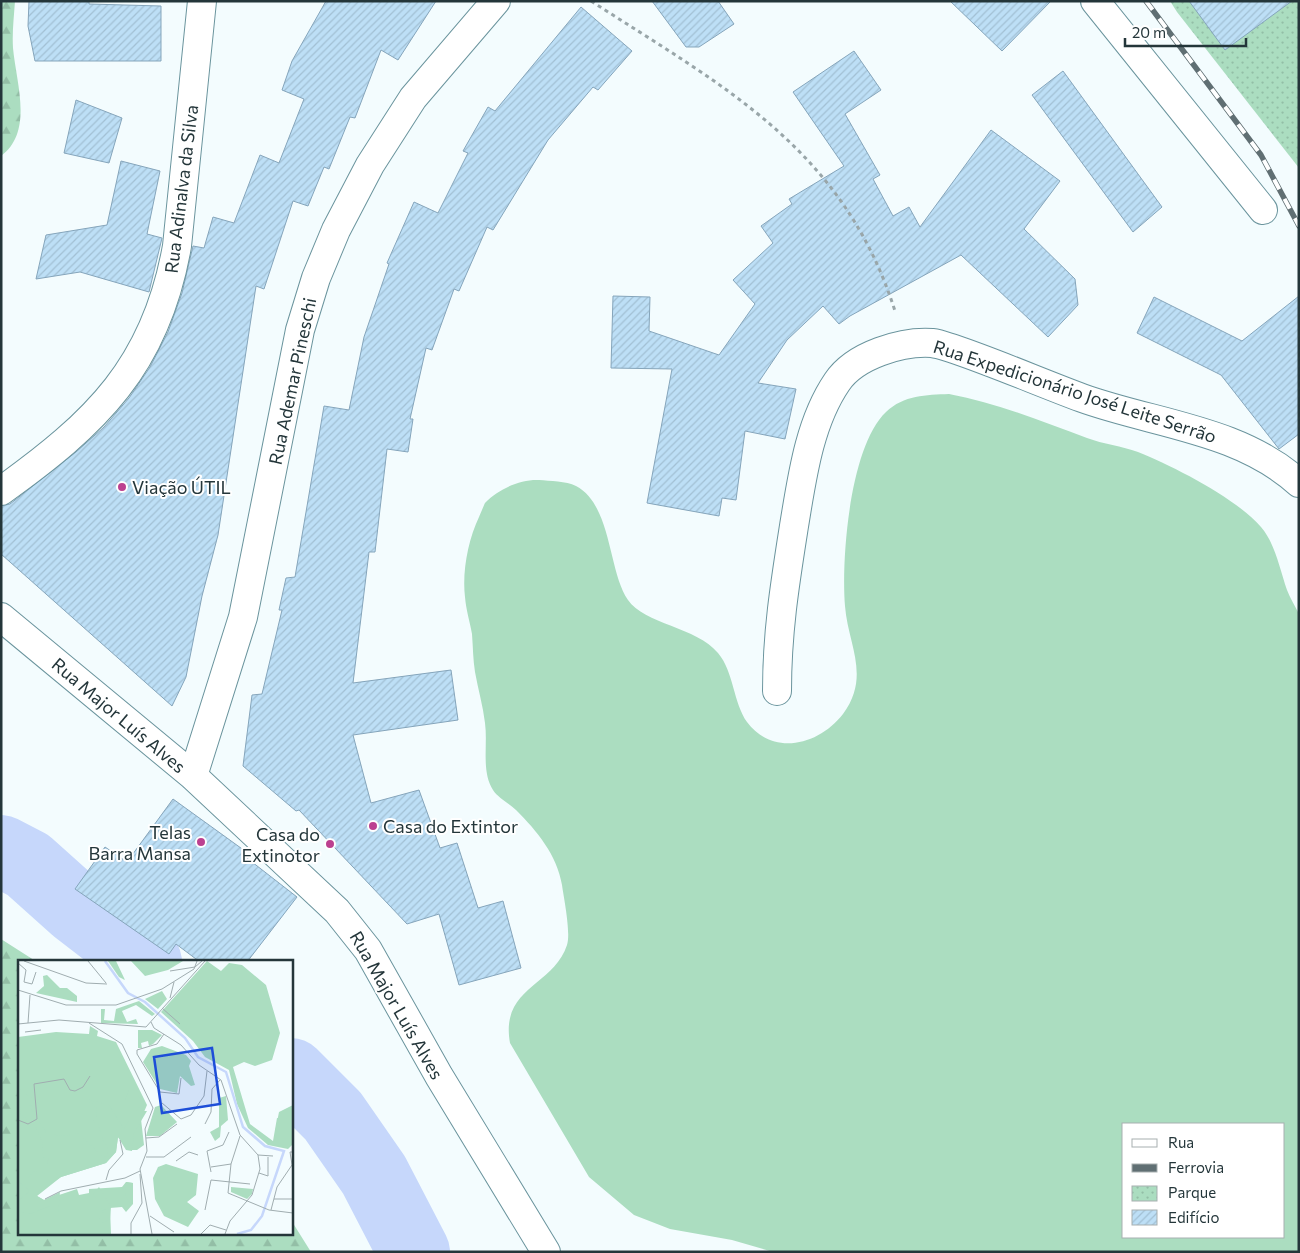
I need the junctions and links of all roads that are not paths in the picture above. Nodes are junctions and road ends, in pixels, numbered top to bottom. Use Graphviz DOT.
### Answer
graph roads {
  1 [pos="202,1"];
  2 [pos="496,1"];
  3 [pos="1094,1"];
  4 [pos="1263,210"];
  5 [pos="1299,483"];
  6 [pos="1,491"];
  7 [pos="1,617"];
  8 [pos="777,691"];
  9 [pos="193,776"];
  10 [pos="546,1252"];
  1 -- 6 [label="street, Rua Adinalva da Silva"];
  2 -- 9 [label="street, Rua Ademar Pineschi"];
  3 -- 4 [label="street"];
  5 -- 8 [label="street, Rua Expedicionário José Leite Serrão"];
  7 -- 9 [label="street, Rua Major Luís Alves"];
  9 -- 10 [label="street, Rua Major Luís Alves"];
}
